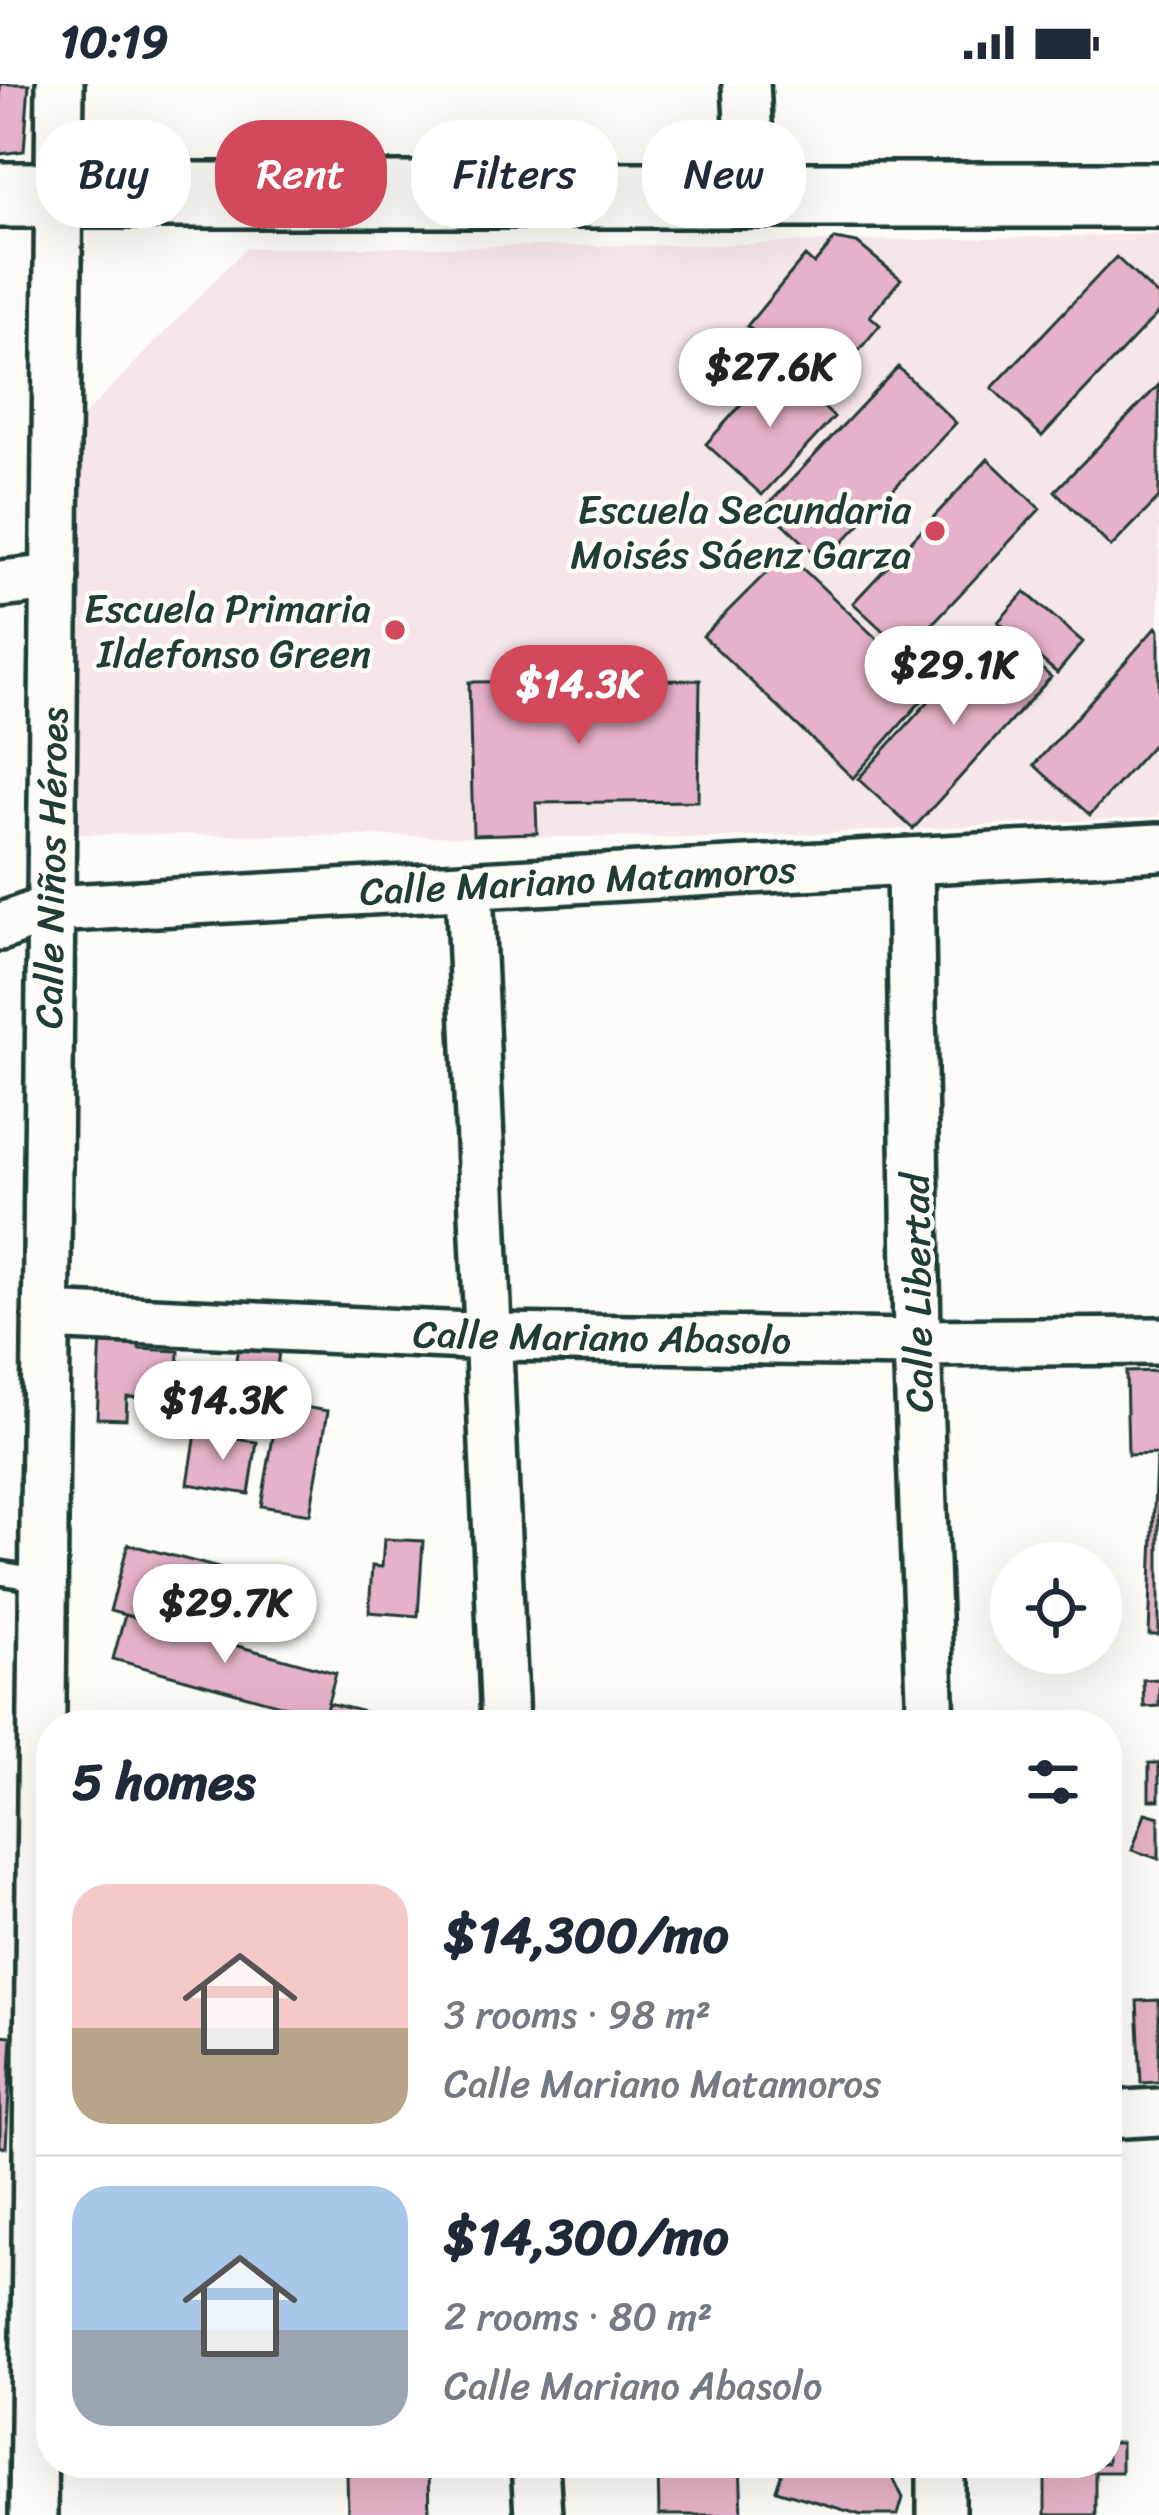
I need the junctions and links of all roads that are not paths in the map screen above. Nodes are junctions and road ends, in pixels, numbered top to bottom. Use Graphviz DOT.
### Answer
graph roads {
  1 [pos="60,84"];
  2 [pos="746,84"];
  3 [pos="748,120"];
  4 [pos="29,194"];
  5 [pos="642,194"];
  6 [pos="806,194"];
  7 [pos="1159,195"];
  8 [pos="55,578"];
  9 [pos="0,584"];
  10 [pos="1159,847"];
  11 [pos="910,862"];
  12 [pos="470,886"];
  13 [pos="50,908"];
  14 [pos="0,927"];
  15 [pos="46,1316"];
  16 [pos="488,1337"];
  17 [pos="1159,1341"];
  18 [pos="917,1343"];
  19 [pos="22,1576"];
  20 [pos="504,1710"];
  21 [pos="930,1710"];
  22 [pos="30,2001"];
  23 [pos="1159,2112"];
  24 [pos="1122,2114"];
  25 [pos="537,2478"];
  26 [pos="941,2478"];
  27 [pos="33,2515"];
  28 [pos="538,2515"];
  29 [pos="941,2515"];
  1 -- 4 [label="street, Calle Niños Héroes"];
  2 -- 3 [label="street"];
  4 -- 5 [label="main road"];
  4 -- 8 [label="street, Calle Niños Héroes"];
  6 -- 7 [label="main road"];
  8 -- 9 [label="street"];
  8 -- 13 [label="street, Calle Niños Héroes"];
  10 -- 11 [label="street, Calle Mariano Matamoros"];
  11 -- 12 [label="street, Calle Mariano Matamoros"];
  11 -- 18 [label="street, Calle Libertad"];
  12 -- 13 [label="street, Calle Mariano Matamoros"];
  12 -- 16 [label="street"];
  13 -- 14 [label="street, Calle Mariano Matamoros"];
  13 -- 15 [label="street, Calle Niños Héroes"];
  15 -- 16 [label="street, Calle Mariano Abasolo"];
  15 -- 19 [label="street, Calle Niños Héroes"];
  16 -- 18 [label="street, Calle Mariano Abasolo"];
  16 -- 20 [label="street"];
  17 -- 18 [label="street, Calle Mariano Abasolo"];
  18 -- 21 [label="street, Calle Libertad"];
  19 -- 22 [label="street, Calle Niños Héroes"];
  22 -- 27 [label="street, Calle Niños Héroes"];
  23 -- 24 [label="street"];
  25 -- 28 [label="street"];
  26 -- 29 [label="street"];
}
